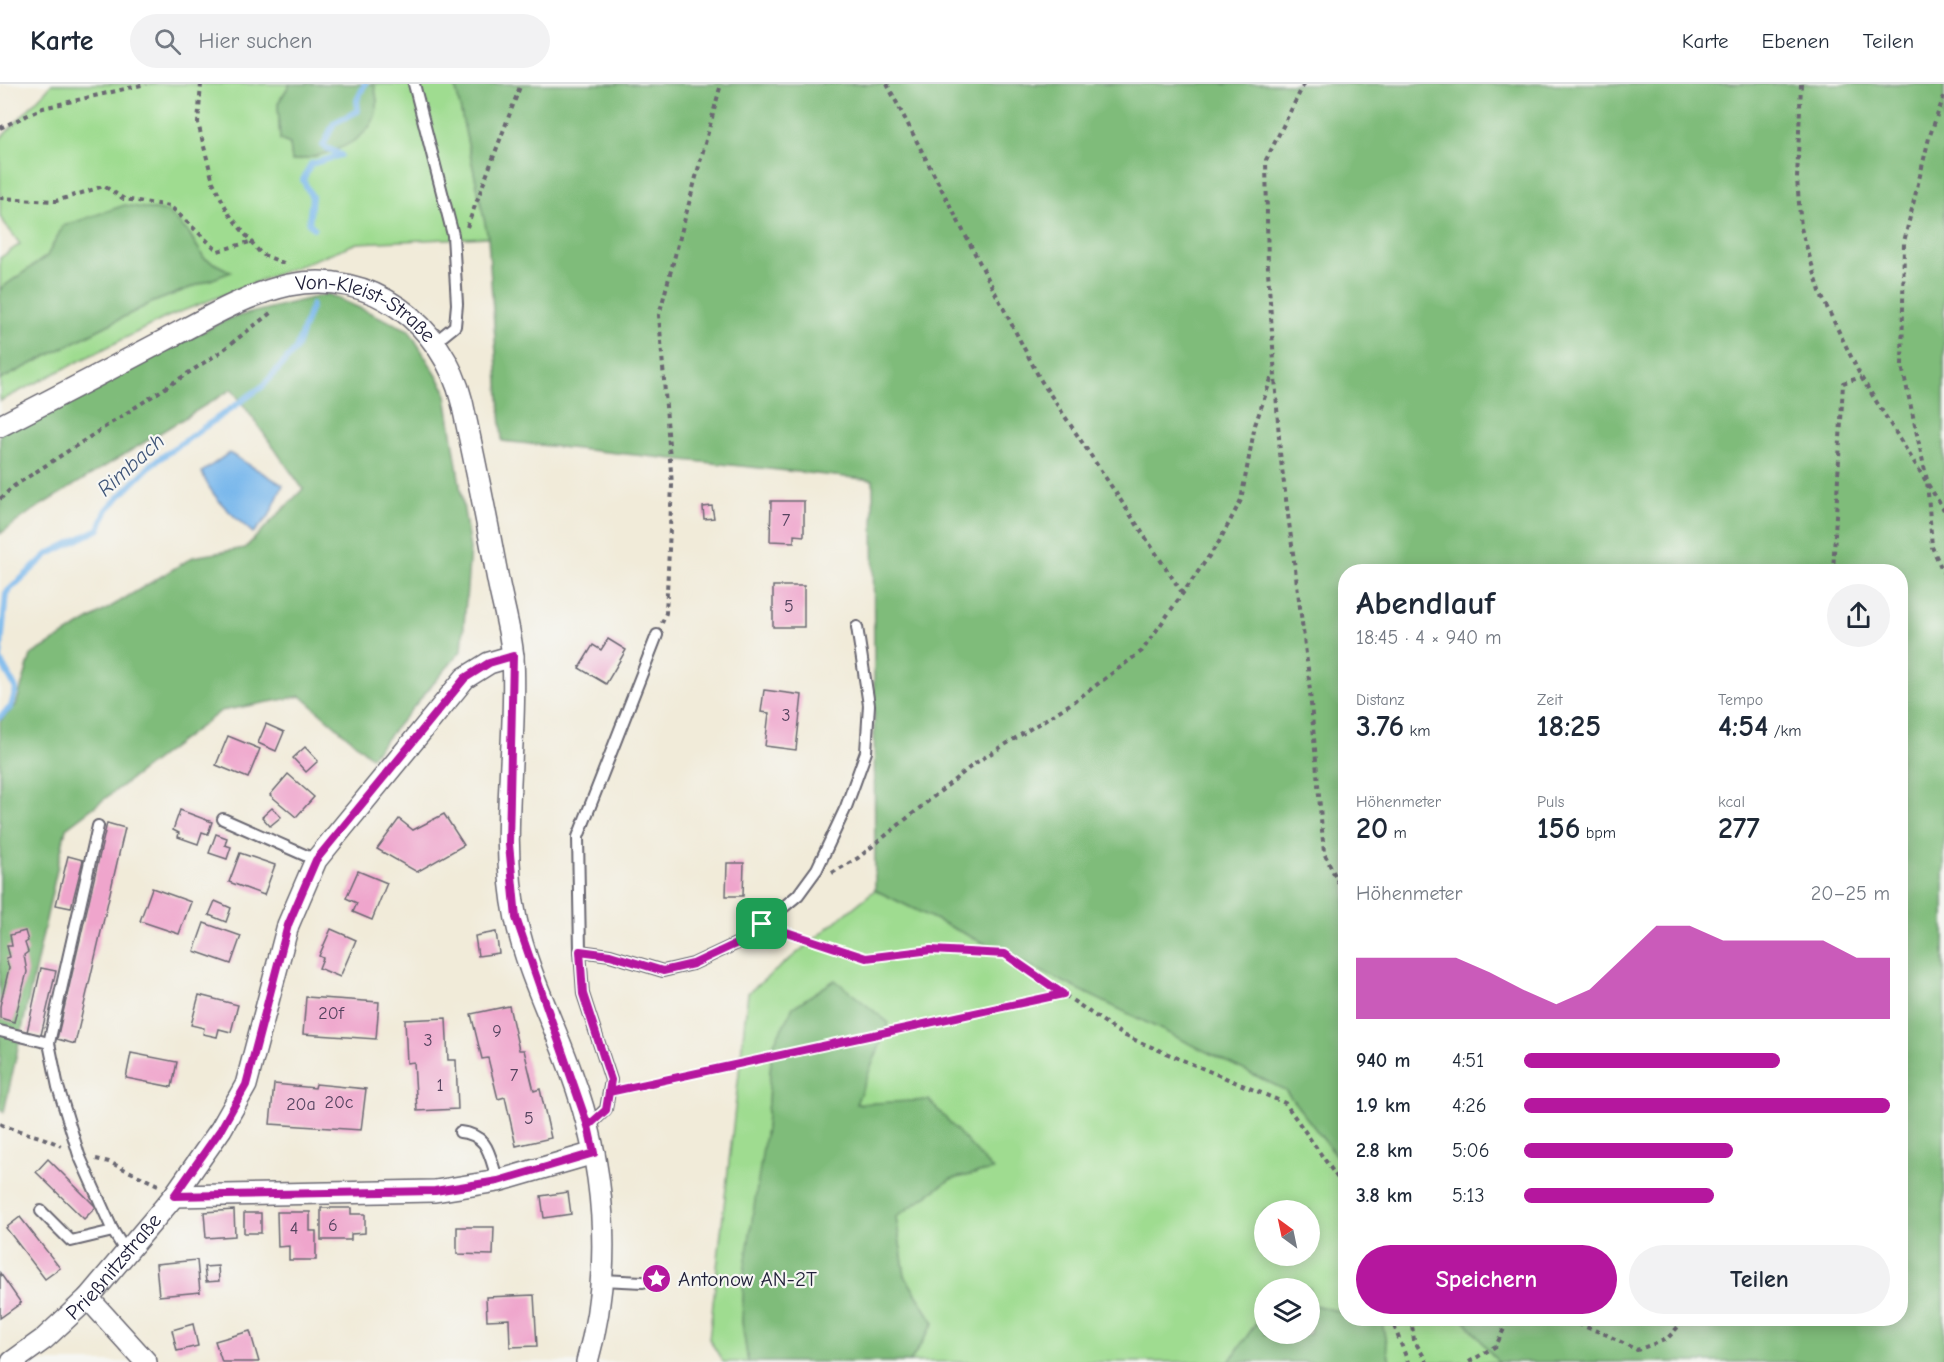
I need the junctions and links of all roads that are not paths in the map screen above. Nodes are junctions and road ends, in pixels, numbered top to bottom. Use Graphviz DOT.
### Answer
graph roads {
  1 [pos="414,84"];
  2 [pos="434,343"];
  3 [pos="0,426"];
  4 [pos="857,627"];
  5 [pos="657,635"];
  6 [pos="513,656"];
  7 [pos="223,819"];
  8 [pos="98,826"];
  9 [pos="316,860"];
  10 [pos="580,951"];
  11 [pos="0,1031"];
  12 [pos="49,1043"];
  13 [pos="588,1126"];
  14 [pos="460,1131"];
  15 [pos="594,1153"];
  16 [pos="498,1181"];
  17 [pos="174,1196"];
  18 [pos="41,1211"];
  19 [pos="113,1231"];
  20 [pos="126,1252"];
  21 [pos="602,1280"];
  22 [pos="643,1282"];
  23 [pos="88,1298"];
  24 [pos="12,1362"];
  25 [pos="146,1362"];
  26 [pos="587,1362"];
  1 -- 2 [label="lane"];
  2 -- 3 [label="street, Von-Kleist-Straße"];
  2 -- 6 [label="street, Von-Kleist-Straße"];
  4 -- 10 [label="lane"];
  5 -- 10 [label="lane"];
  6 -- 9 [label="street, Prießnitzstraße"];
  6 -- 13 [label="street, Von-Kleist-Straße"];
  7 -- 9 [label="lane"];
  8 -- 12 [label="lane"];
  9 -- 17 [label="street, Prießnitzstraße"];
  10 -- 13 [label="lane"];
  11 -- 12 [label="lane"];
  12 -- 19 [label="lane"];
  13 -- 15 [label="street, Von-Kleist-Straße"];
  14 -- 16 [label="lane"];
  15 -- 16 [label="street"];
  15 -- 21 [label="street, Von-Kleist-Straße"];
  16 -- 17 [label="street"];
  17 -- 20 [label="street, Prießnitzstraße"];
  18 -- 19 [label="lane"];
  19 -- 20 [label="lane"];
  20 -- 23 [label="street, Prießnitzstraße"];
  21 -- 22 [label="lane"];
  21 -- 26 [label="street, Von-Kleist-Straße"];
  23 -- 24 [label="street, Prießnitzstraße"];
  23 -- 25 [label="street"];
}
